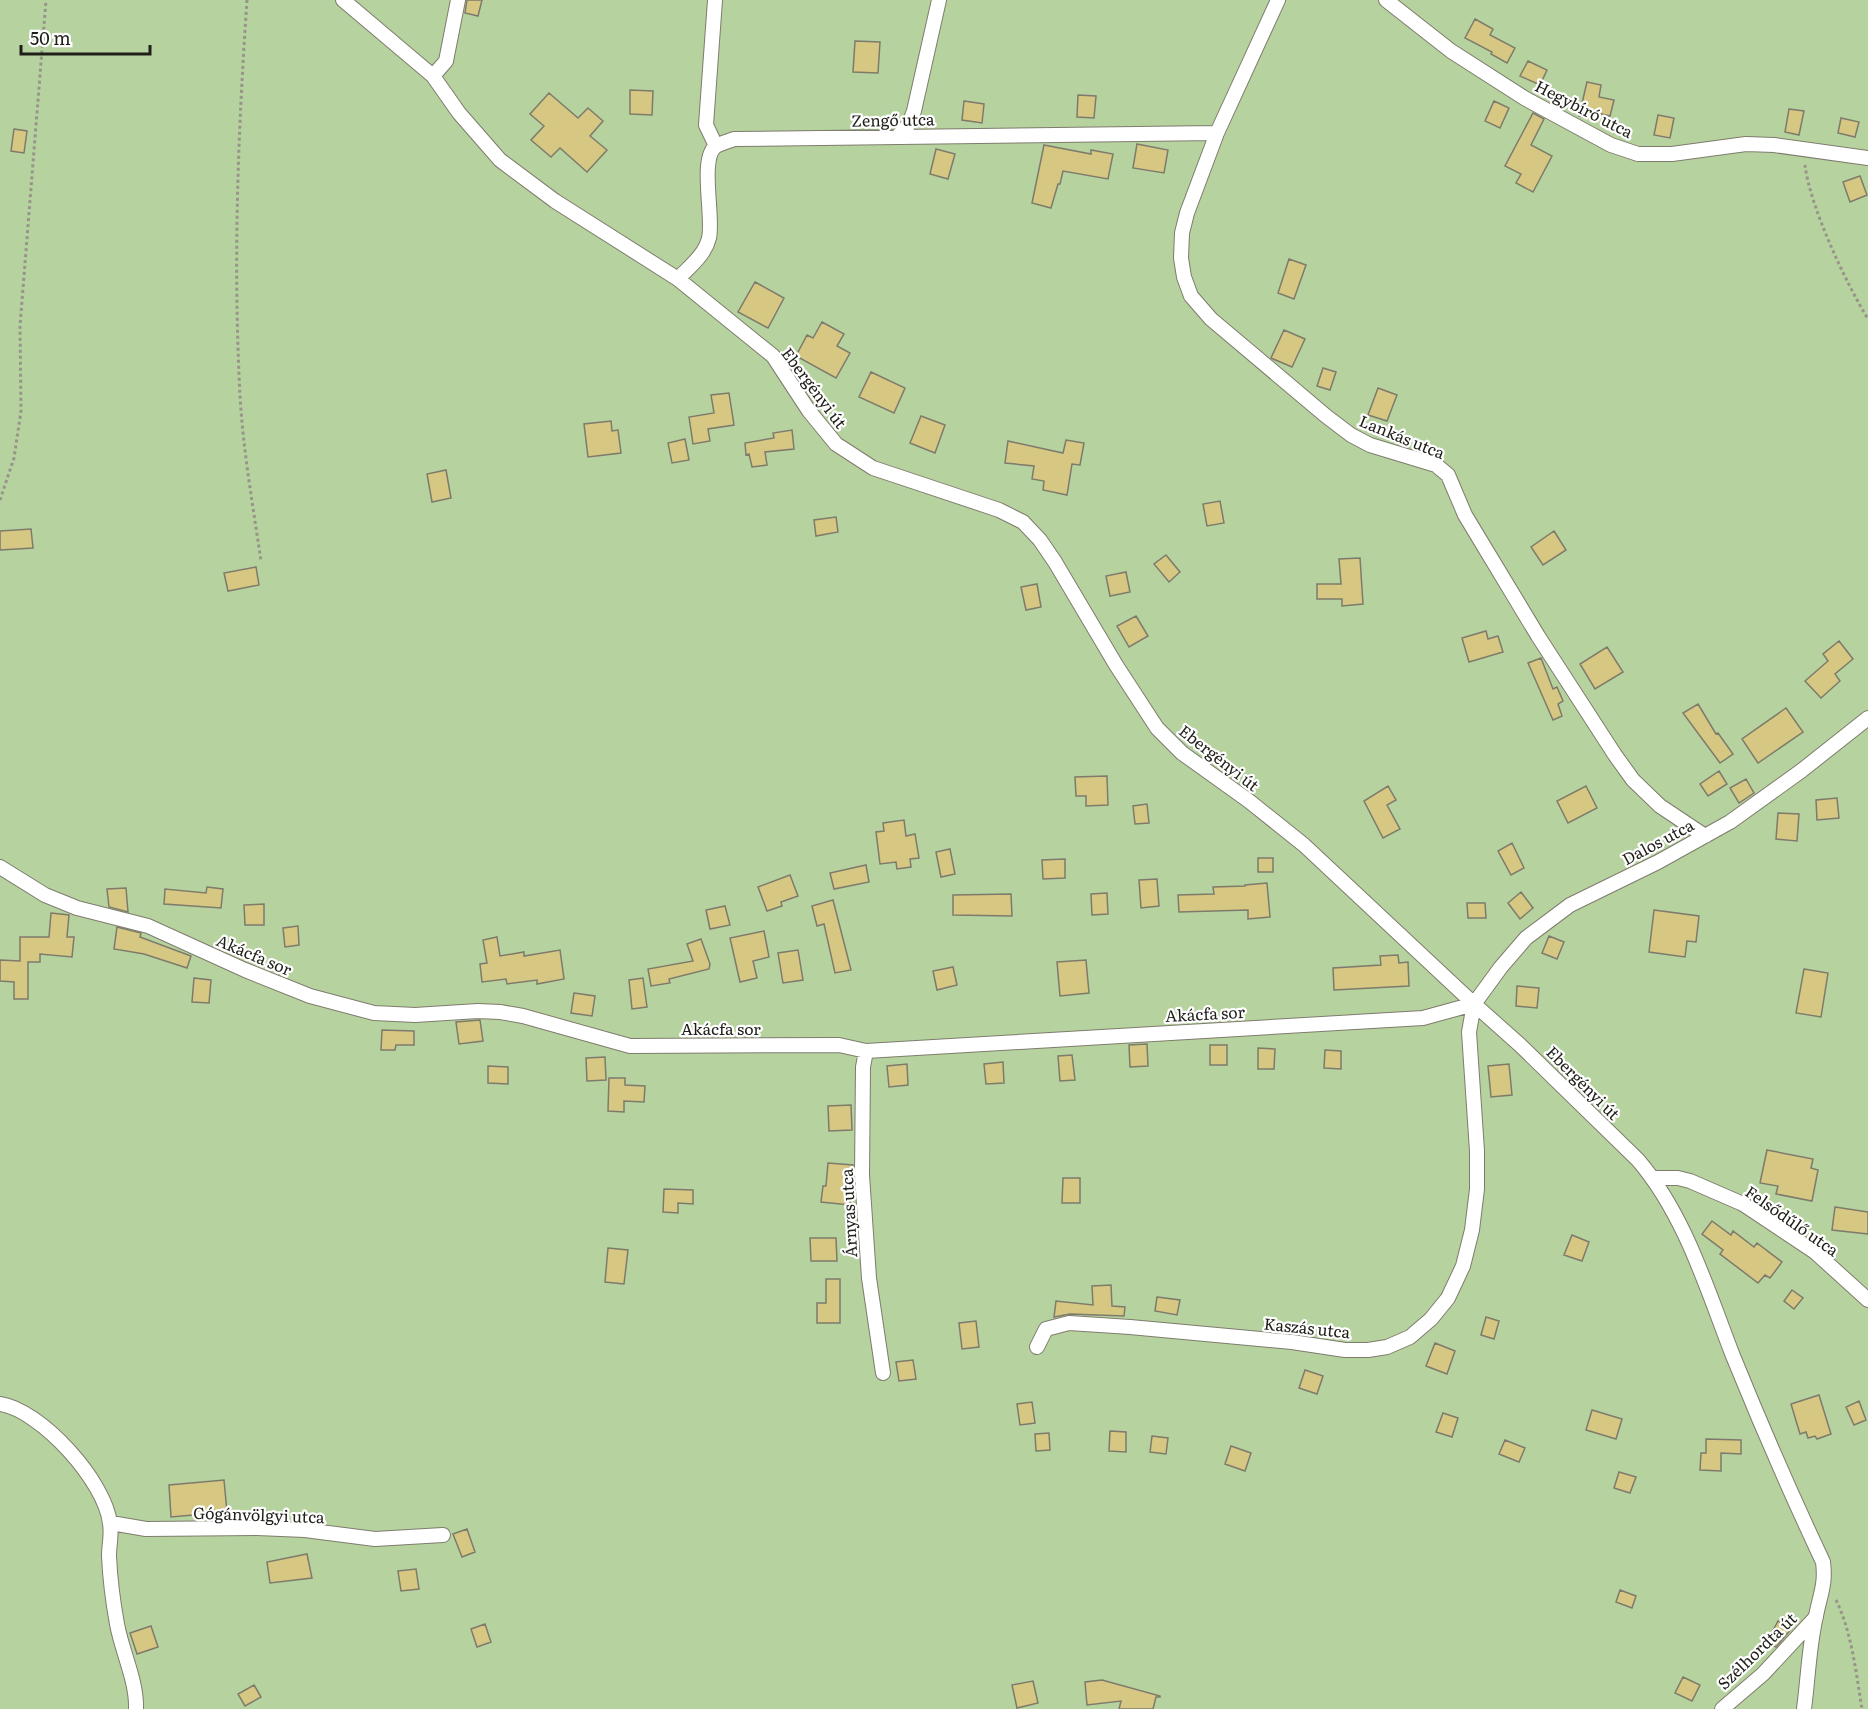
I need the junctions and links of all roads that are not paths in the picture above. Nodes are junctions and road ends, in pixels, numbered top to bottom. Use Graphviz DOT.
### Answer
graph roads {
  1 [pos="343,0"];
  2 [pos="458,0"];
  3 [pos="715,0"];
  4 [pos="939,0"];
  5 [pos="1278,0"];
  6 [pos="1386,0"];
  7 [pos="433,76"];
  8 [pos="1217,133"];
  9 [pos="898,136"];
  10 [pos="716,146"];
  11 [pos="1868,158"];
  12 [pos="678,279"];
  13 [pos="1868,718"];
  14 [pos="1705,836"];
  15 [pos="0,867"];
  16 [pos="1474,1004"];
  17 [pos="866,1051"];
  18 [pos="1653,1178"];
  19 [pos="1868,1300"];
  20 [pos="1037,1347"];
  21 [pos="883,1373"];
  22 [pos="0,1404"];
  23 [pos="111,1522"];
  24 [pos="443,1535"];
  25 [pos="1816,1617"];
  26 [pos="136,1709"];
  27 [pos="1722,1709"];
  28 [pos="1804,1709"];
  1 -- 7 [label="street, Ebergényi út"];
  2 -- 7 [label="street"];
  3 -- 10 [label="street"];
  4 -- 9 [label="street"];
  5 -- 8 [label="street, Lankás utca"];
  6 -- 11 [label="street, Hegybíró utca"];
  7 -- 12 [label="street, Ebergényi út"];
  8 -- 9 [label="street, Zengő utca"];
  8 -- 14 [label="street, Lankás utca"];
  9 -- 10 [label="street, Zengő utca"];
  10 -- 12 [label="street"];
  12 -- 16 [label="street, Ebergényi út"];
  13 -- 14 [label="street, Dalos utca"];
  14 -- 16 [label="street, Dalos utca"];
  15 -- 17 [label="street, Akácfa sor"];
  16 -- 17 [label="street, Akácfa sor"];
  16 -- 18 [label="street, Ebergényi út"];
  16 -- 20 [label="street, Kaszás utca"];
  17 -- 21 [label="street, Árnyas utca"];
  18 -- 19 [label="street, Felsődűlő utca"];
  18 -- 25 [label="street, Ebergényi út"];
  22 -- 23 [label="street"];
  23 -- 24 [label="street, Gógánvölgyi utca"];
  23 -- 26 [label="street"];
  25 -- 27 [label="street, Szélhordta út"];
  25 -- 28 [label="street, Ebergényi út"];
}
